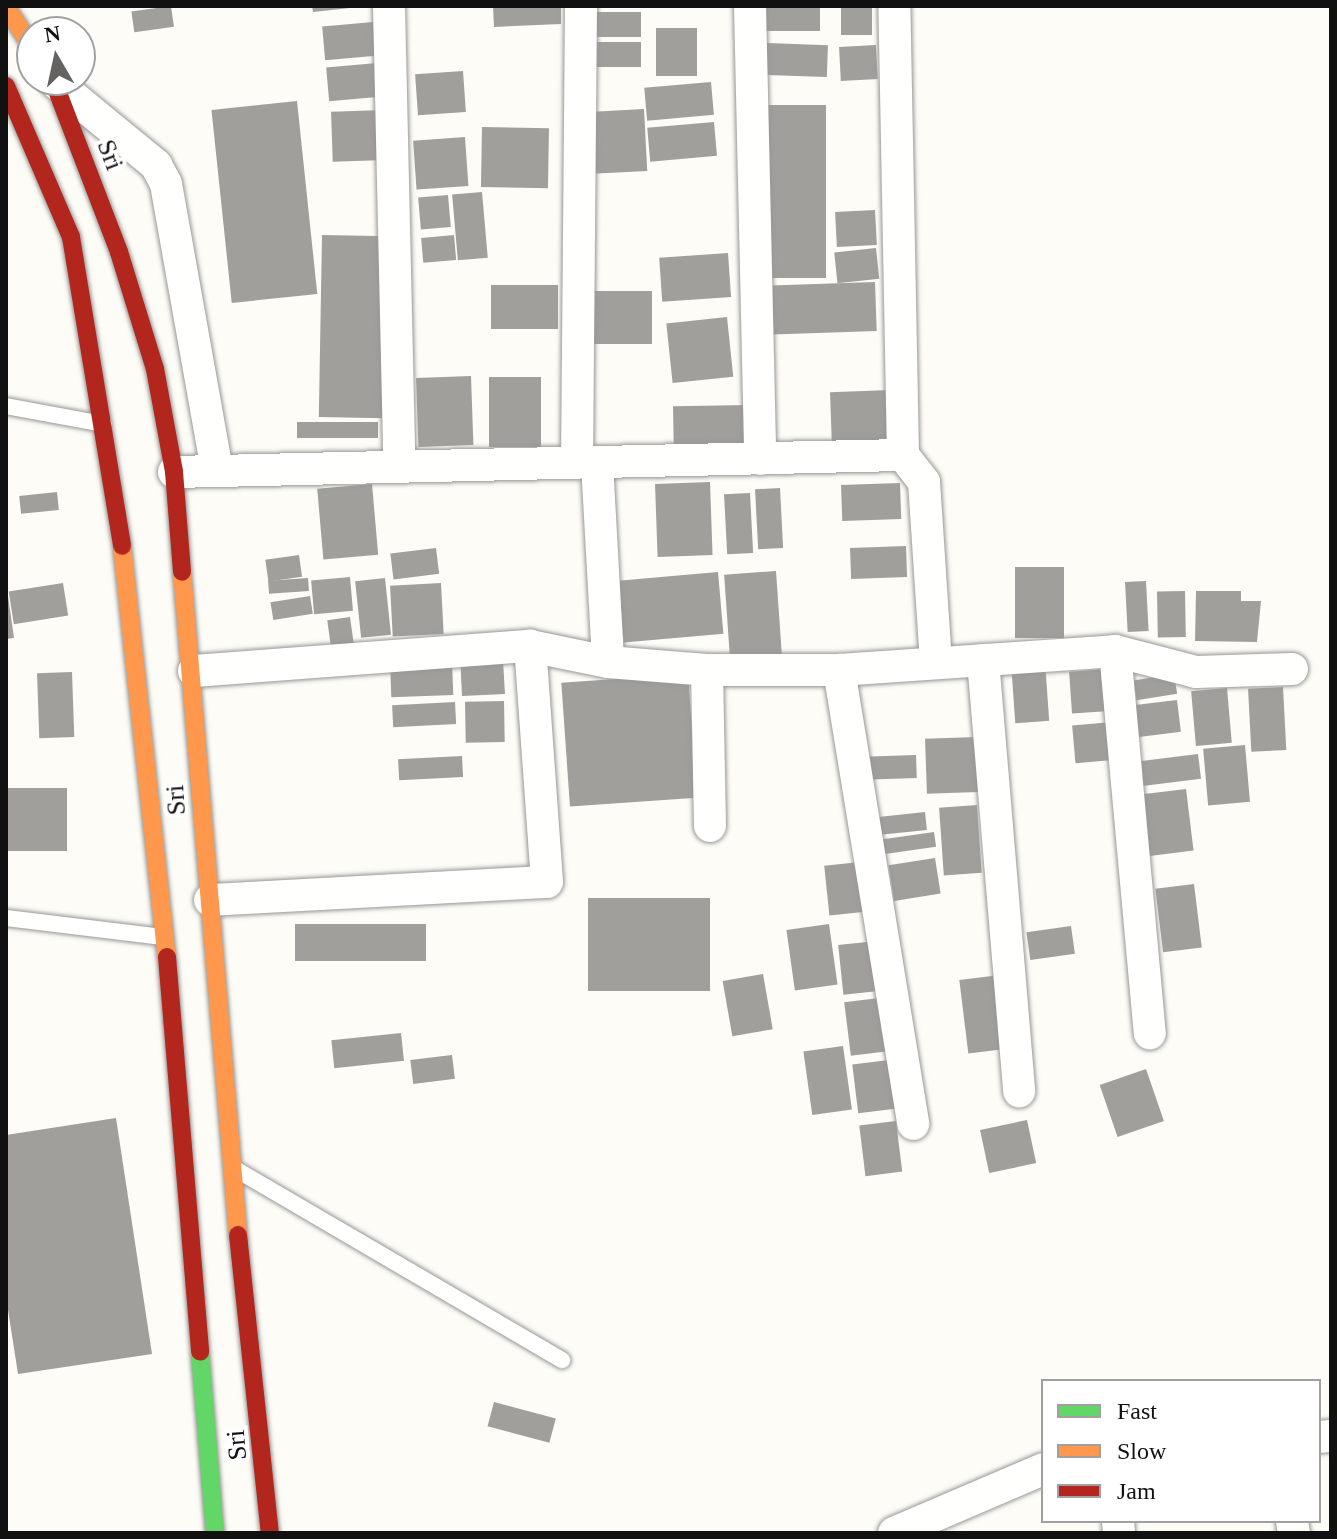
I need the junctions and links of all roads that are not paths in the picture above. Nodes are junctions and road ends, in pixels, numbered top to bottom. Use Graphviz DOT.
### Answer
graph roads {
  1 [pos="389,6"];
  2 [pos="581,6"];
  3 [pos="750,6"];
  4 [pos="894,6"];
  5 [pos="6,86"];
  6 [pos="60,96"];
  7 [pos="72,96"];
  8 [pos="6,406"];
  9 [pos="106,424"];
  10 [pos="903,455"];
  11 [pos="760,459"];
  12 [pos="399,463"];
  13 [pos="587,463"];
  14 [pos="217,471"];
  15 [pos="174,472"];
  16 [pos="530,646"];
  17 [pos="1115,651"];
  18 [pos="983,660"];
  19 [pos="608,662"];
  20 [pos="936,663"];
  21 [pos="1292,669"];
  22 [pos="707,670"];
  23 [pos="839,670"];
  24 [pos="194,671"];
  25 [pos="710,826"];
  26 [pos="210,900"];
  27 [pos="6,918"];
  28 [pos="165,937"];
  29 [pos="1150,1033"];
  30 [pos="1019,1092"];
  31 [pos="913,1124"];
  32 [pos="230,1166"];
  33 [pos="562,1360"];
  34 [pos="1041,1470"];
  35 [pos="965,1518"];
  36 [pos="215,1533"];
  37 [pos="270,1533"];
  38 [pos="894,1533"];
  1 -- 12 [label="street"];
  2 -- 13 [label="street"];
  3 -- 11 [label="street"];
  4 -- 10 [label="street"];
  5 -- 9 [label="highway"];
  6 -- 15 [label="highway, Sri"];
  7 -- 14 [label="street"];
  8 -- 9 [label="lane"];
  9 -- 28 [label="highway"];
  10 -- 11 [label="street"];
  10 -- 20 [label="street"];
  11 -- 13 [label="street"];
  12 -- 13 [label="street"];
  12 -- 14 [label="street"];
  13 -- 19 [label="street"];
  14 -- 15 [label="street"];
  15 -- 24 [label="highway, Sri"];
  16 -- 19 [label="street"];
  16 -- 24 [label="street"];
  16 -- 26 [label="street"];
  17 -- 18 [label="street"];
  17 -- 21 [label="street"];
  17 -- 29 [label="street"];
  18 -- 20 [label="street"];
  18 -- 30 [label="street"];
  19 -- 22 [label="street"];
  20 -- 23 [label="street"];
  22 -- 23 [label="street"];
  22 -- 25 [label="street"];
  23 -- 31 [label="street"];
  24 -- 26 [label="highway, Sri"];
  26 -- 32 [label="highway, Sri"];
  27 -- 28 [label="lane"];
  28 -- 36 [label="highway"];
  32 -- 33 [label="lane"];
  32 -- 37 [label="highway, Sri"];
  34 -- 35 [label="street"];
  35 -- 38 [label="street"];
}
